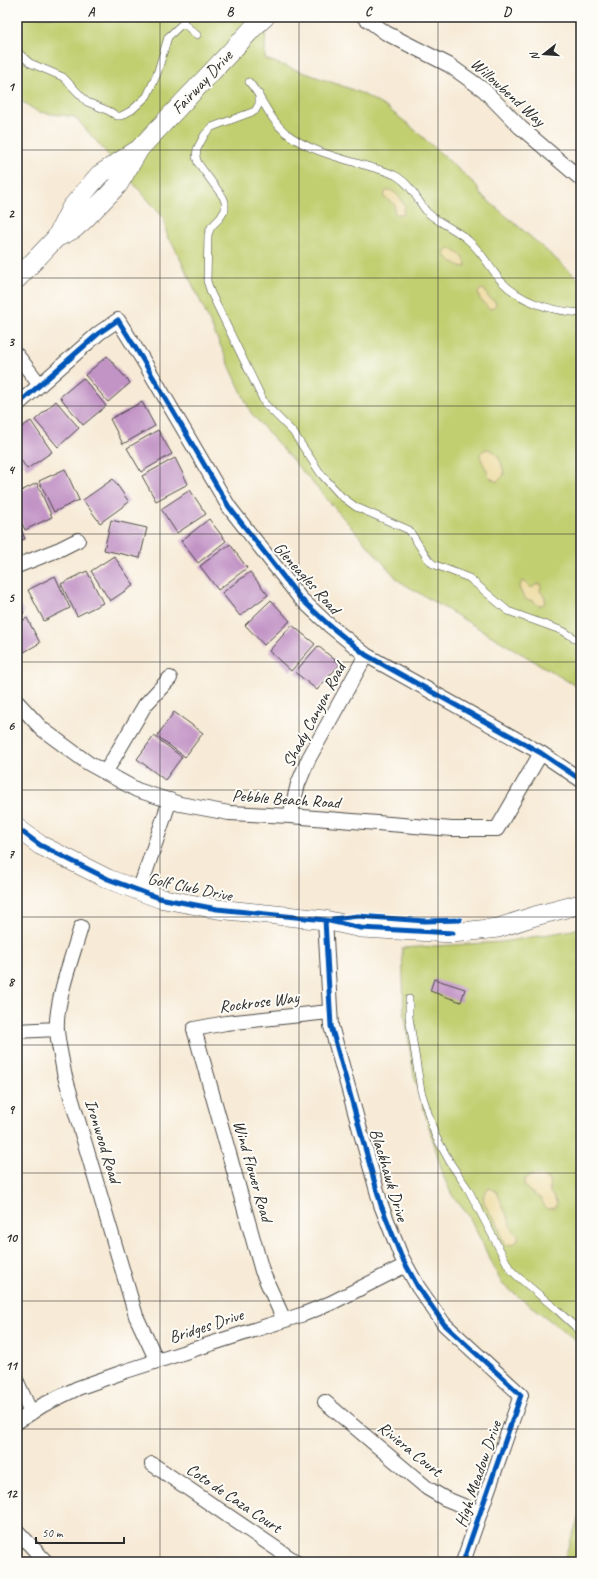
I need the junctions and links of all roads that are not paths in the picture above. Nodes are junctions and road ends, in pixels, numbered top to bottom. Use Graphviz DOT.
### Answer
graph roads {
  1 [pos="265,17"];
  2 [pos="364,17"];
  3 [pos="184,20"];
  4 [pos="197,35"];
  5 [pos="17,49"];
  6 [pos="249,82"];
  7 [pos="259,94"];
  8 [pos="140,148"];
  9 [pos="581,178"];
  10 [pos="79,199"];
  11 [pos="92,211"];
  12 [pos="56,238"];
  13 [pos="17,279"];
  14 [pos="581,313"];
  15 [pos="17,355"];
  16 [pos="40,385"];
  17 [pos="17,405"];
  18 [pos="78,540"];
  19 [pos="17,566"];
  20 [pos="581,642"];
  21 [pos="366,655"];
  22 [pos="170,678"];
  23 [pos="17,702"];
  24 [pos="542,753"];
  25 [pos="105,773"];
  26 [pos="581,780"];
  27 [pos="170,800"];
  28 [pos="290,816"];
  29 [pos="17,828"];
  30 [pos="139,890"];
  31 [pos="581,904"];
  32 [pos="325,920"];
  33 [pos="81,927"];
  34 [pos="409,999"];
  35 [pos="329,1012"];
  36 [pos="57,1029"];
  37 [pos="194,1029"];
  38 [pos="17,1030"];
  39 [pos="406,1265"];
  40 [pos="284,1320"];
  41 [pos="581,1332"];
  42 [pos="157,1361"];
  43 [pos="17,1382"];
  44 [pos="521,1395"];
  45 [pos="325,1402"];
  46 [pos="31,1413"];
  47 [pos="17,1422"];
  48 [pos="152,1464"];
  49 [pos="480,1513"];
  50 [pos="17,1531"];
  51 [pos="46,1562"];
  52 [pos="296,1562"];
  53 [pos="463,1562"];
  1 -- 8 [label="street, Fairway Drive"];
  2 -- 9 [label="street, Willowbend Way"];
  3 -- 4 [label="lane"];
  3 -- 5 [label="lane"];
  6 -- 7 [label="lane"];
  7 -- 14 [label="lane"];
  7 -- 20 [label="lane"];
  8 -- 10 [label="street, Fairway Drive"];
  8 -- 11 [label="street, Fairway Drive"];
  10 -- 11 [label="street"];
  10 -- 12 [label="street, Fairway Drive"];
  11 -- 12 [label="street, Fairway Drive"];
  12 -- 13 [label="street, Fairway Drive"];
  15 -- 16 [label="street"];
  16 -- 17 [label="street"];
  16 -- 21 [label="street, Gleneagles Road"];
  18 -- 19 [label="street"];
  21 -- 24 [label="street, Gleneagles Road"];
  21 -- 28 [label="street, Shady Canyon Road"];
  22 -- 25 [label="street"];
  23 -- 25 [label="street, Pebble Beach Road"];
  24 -- 26 [label="street, Gleneagles Road"];
  24 -- 28 [label="street, Pebble Beach Road"];
  25 -- 27 [label="street, Pebble Beach Road"];
  27 -- 28 [label="street, Pebble Beach Road"];
  27 -- 30 [label="street"];
  29 -- 30 [label="street, Golf Club Drive"];
  30 -- 32 [label="street, Golf Club Drive"];
  31 -- 32 [label="street, Golf Club Drive"];
  32 -- 35 [label="street, Blackhawk Drive"];
  33 -- 36 [label="street, Ironwood Road"];
  34 -- 41 [label="lane"];
  35 -- 37 [label="street, Rockrose Way"];
  35 -- 39 [label="street, Blackhawk Drive"];
  36 -- 38 [label="street"];
  36 -- 42 [label="street, Ironwood Road"];
  37 -- 40 [label="street, Wind Flower Road"];
  39 -- 40 [label="street, Bridges Drive"];
  39 -- 44 [label="street, Blackhawk Drive"];
  40 -- 42 [label="street, Bridges Drive"];
  42 -- 46 [label="street, Bridges Drive"];
  43 -- 46 [label="street"];
  44 -- 49 [label="street, High Meadow Drive"];
  45 -- 49 [label="street, Riviera Court"];
  46 -- 47 [label="street, Bridges Drive"];
  48 -- 52 [label="street, Coto de Caza Court"];
  49 -- 53 [label="street, High Meadow Drive"];
  50 -- 51 [label="street"];
}
